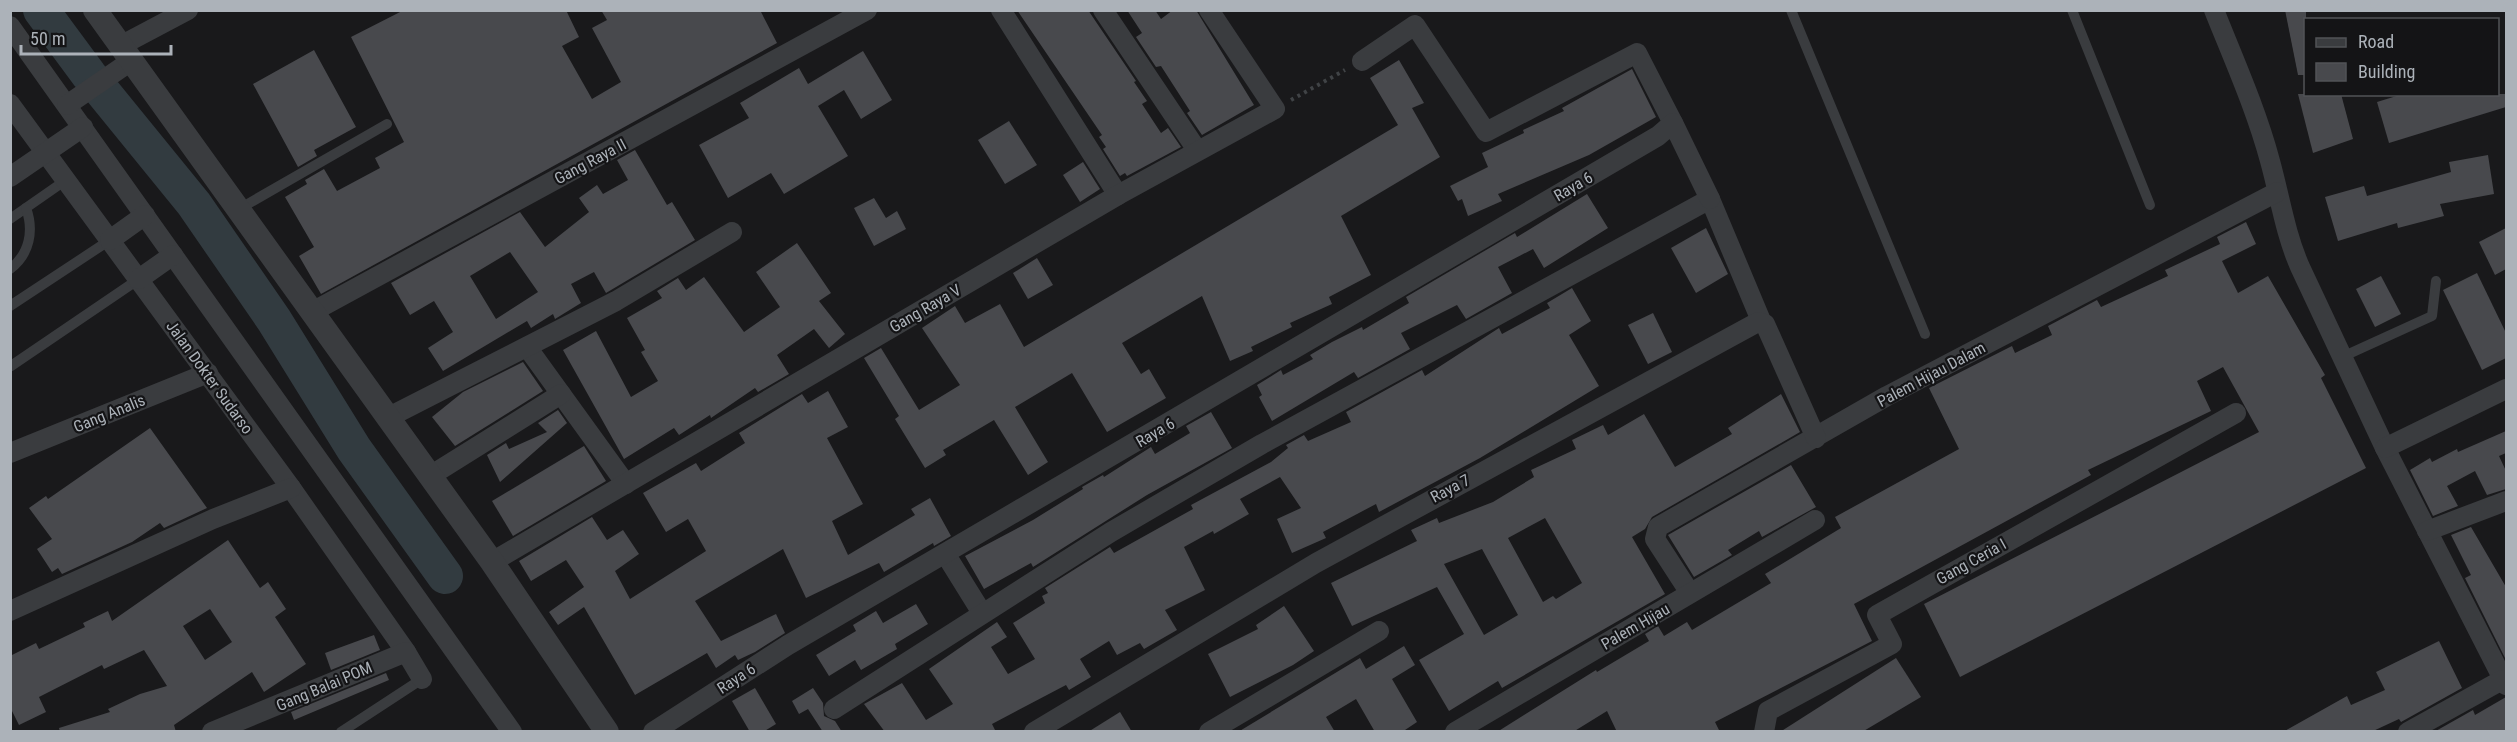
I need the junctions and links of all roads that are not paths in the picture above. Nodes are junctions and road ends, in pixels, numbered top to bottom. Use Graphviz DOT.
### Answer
graph roads {
  1 [pos="95,10"];
  2 [pos="188,10"];
  3 [pos="867,10"];
  4 [pos="1001,10"];
  5 [pos="1103,10"];
  6 [pos="1209,10"];
  7 [pos="1791,10"];
  8 [pos="2072,10"];
  9 [pos="2214,10"];
  10 [pos="833,18"];
  11 [pos="13,34"];
  12 [pos="121,60"];
  13 [pos="1362,61"];
  14 [pos="10,104"];
  15 [pos="67,105"];
  16 [pos="387,124"];
  17 [pos="83,128"];
  18 [pos="1666,129"];
  19 [pos="1197,150"];
  20 [pos="46,152"];
  21 [pos="10,177"];
  22 [pos="66,180"];
  23 [pos="2277,192"];
  24 [pos="1118,195"];
  25 [pos="1710,199"];
  26 [pos="2150,205"];
  27 [pos="26,208"];
  28 [pos="239,209"];
  29 [pos="145,215"];
  30 [pos="10,219"];
  31 [pos="732,232"];
  32 [pos="110,240"];
  33 [pos="173,255"];
  34 [pos="10,269"];
  35 [pos="139,279"];
  36 [pos="2436,281"];
  37 [pos="10,306"];
  38 [pos="312,312"];
  39 [pos="1762,323"];
  40 [pos="1925,334"];
  41 [pos="527,347"];
  42 [pos="2342,357"];
  43 [pos="11,366"];
  44 [pos="207,373"];
  45 [pos="2506,389"];
  46 [pos="561,394"];
  47 [pos="2236,413"];
  48 [pos="389,417"];
  49 [pos="1816,438"];
  50 [pos="2385,448"];
  51 [pos="10,453"];
  52 [pos="430,476"];
  53 [pos="626,484"];
  54 [pos="291,488"];
  55 [pos="2506,501"];
  56 [pos="1815,520"];
  57 [pos="2427,531"];
  58 [pos="946,555"];
  59 [pos="492,562"];
  60 [pos="1690,593"];
  61 [pos="10,611"];
  62 [pos="982,613"];
  63 [pos="1379,631"];
  64 [pos="406,652"];
  65 [pos="422,680"];
  66 [pos="2504,682"];
  67 [pos="834,709"];
  68 [pos="213,732"];
  69 [pos="341,732"];
  70 [pos="512,732"];
  71 [pos="607,732"];
  72 [pos="653,732"];
  73 [pos="1034,732"];
  74 [pos="1209,732"];
  75 [pos="1455,732"];
  76 [pos="1764,732"];
  77 [pos="2408,732"];
  1 -- 12 [label="street"];
  2 -- 12 [label="street"];
  3 -- 10 [label="street, Gang Raya II"];
  4 -- 24 [label="street"];
  5 -- 19 [label="street"];
  6 -- 19 [label="street, Gang Raya V"];
  7 -- 40 [label="lane"];
  8 -- 26 [label="lane"];
  9 -- 23 [label="street"];
  10 -- 38 [label="street, Gang Raya II"];
  11 -- 15 [label="street"];
  12 -- 15 [label="street"];
  12 -- 28 [label="street"];
  13 -- 18 [label="street"];
  14 -- 20 [label="street, Jalan Dokter Sudarso"];
  15 -- 17 [label="street"];
  16 -- 28 [label="lane"];
  17 -- 20 [label="street"];
  17 -- 29 [label="street"];
  18 -- 25 [label="street"];
  18 -- 58 [label="street, Raya 6"];
  19 -- 24 [label="street, Gang Raya V"];
  20 -- 21 [label="street"];
  20 -- 22 [label="street, Jalan Dokter Sudarso"];
  22 -- 27 [label="lane"];
  22 -- 32 [label="street, Jalan Dokter Sudarso"];
  23 -- 42 [label="street"];
  23 -- 49 [label="street, Palem Hijau Dalam"];
  24 -- 53 [label="street, Gang Raya V"];
  25 -- 39 [label="street"];
  25 -- 62 [label="street"];
  27 -- 30 [label="lane"];
  27 -- 34 [label="lane"];
  28 -- 38 [label="street"];
  29 -- 32 [label="street"];
  29 -- 33 [label="street"];
  31 -- 41 [label="street"];
  32 -- 35 [label="street, Jalan Dokter Sudarso"];
  32 -- 37 [label="lane"];
  33 -- 35 [label="street"];
  33 -- 70 [label="street"];
  35 -- 43 [label="lane"];
  35 -- 44 [label="street, Jalan Dokter Sudarso"];
  36 -- 42 [label="lane"];
  38 -- 48 [label="street"];
  39 -- 49 [label="street"];
  39 -- 73 [label="street, Raya 7"];
  41 -- 46 [label="street"];
  41 -- 48 [label="street"];
  42 -- 50 [label="street"];
  44 -- 51 [label="street, Gang Analis"];
  44 -- 54 [label="street, Jalan Dokter Sudarso"];
  45 -- 50 [label="street"];
  46 -- 52 [label="street"];
  46 -- 53 [label="street"];
  47 -- 76 [label="street, Gang Ceria I"];
  48 -- 52 [label="street"];
  49 -- 60 [label="street, Palem Hijau Dalam"];
  50 -- 57 [label="street"];
  52 -- 59 [label="street"];
  53 -- 59 [label="street, Gang Raya V"];
  54 -- 61 [label="street"];
  54 -- 64 [label="street, Jalan Dokter Sudarso"];
  55 -- 57 [label="street"];
  56 -- 60 [label="street, Palem Hijau"];
  57 -- 66 [label="street"];
  58 -- 62 [label="street"];
  58 -- 72 [label="street, Raya 6"];
  59 -- 71 [label="street"];
  60 -- 75 [label="street, Palem Hijau"];
  62 -- 67 [label="street"];
  63 -- 74 [label="street"];
  64 -- 65 [label="street"];
  64 -- 68 [label="street, Gang Balai POM"];
  65 -- 69 [label="lane"];
  66 -- 77 [label="street"];
}
